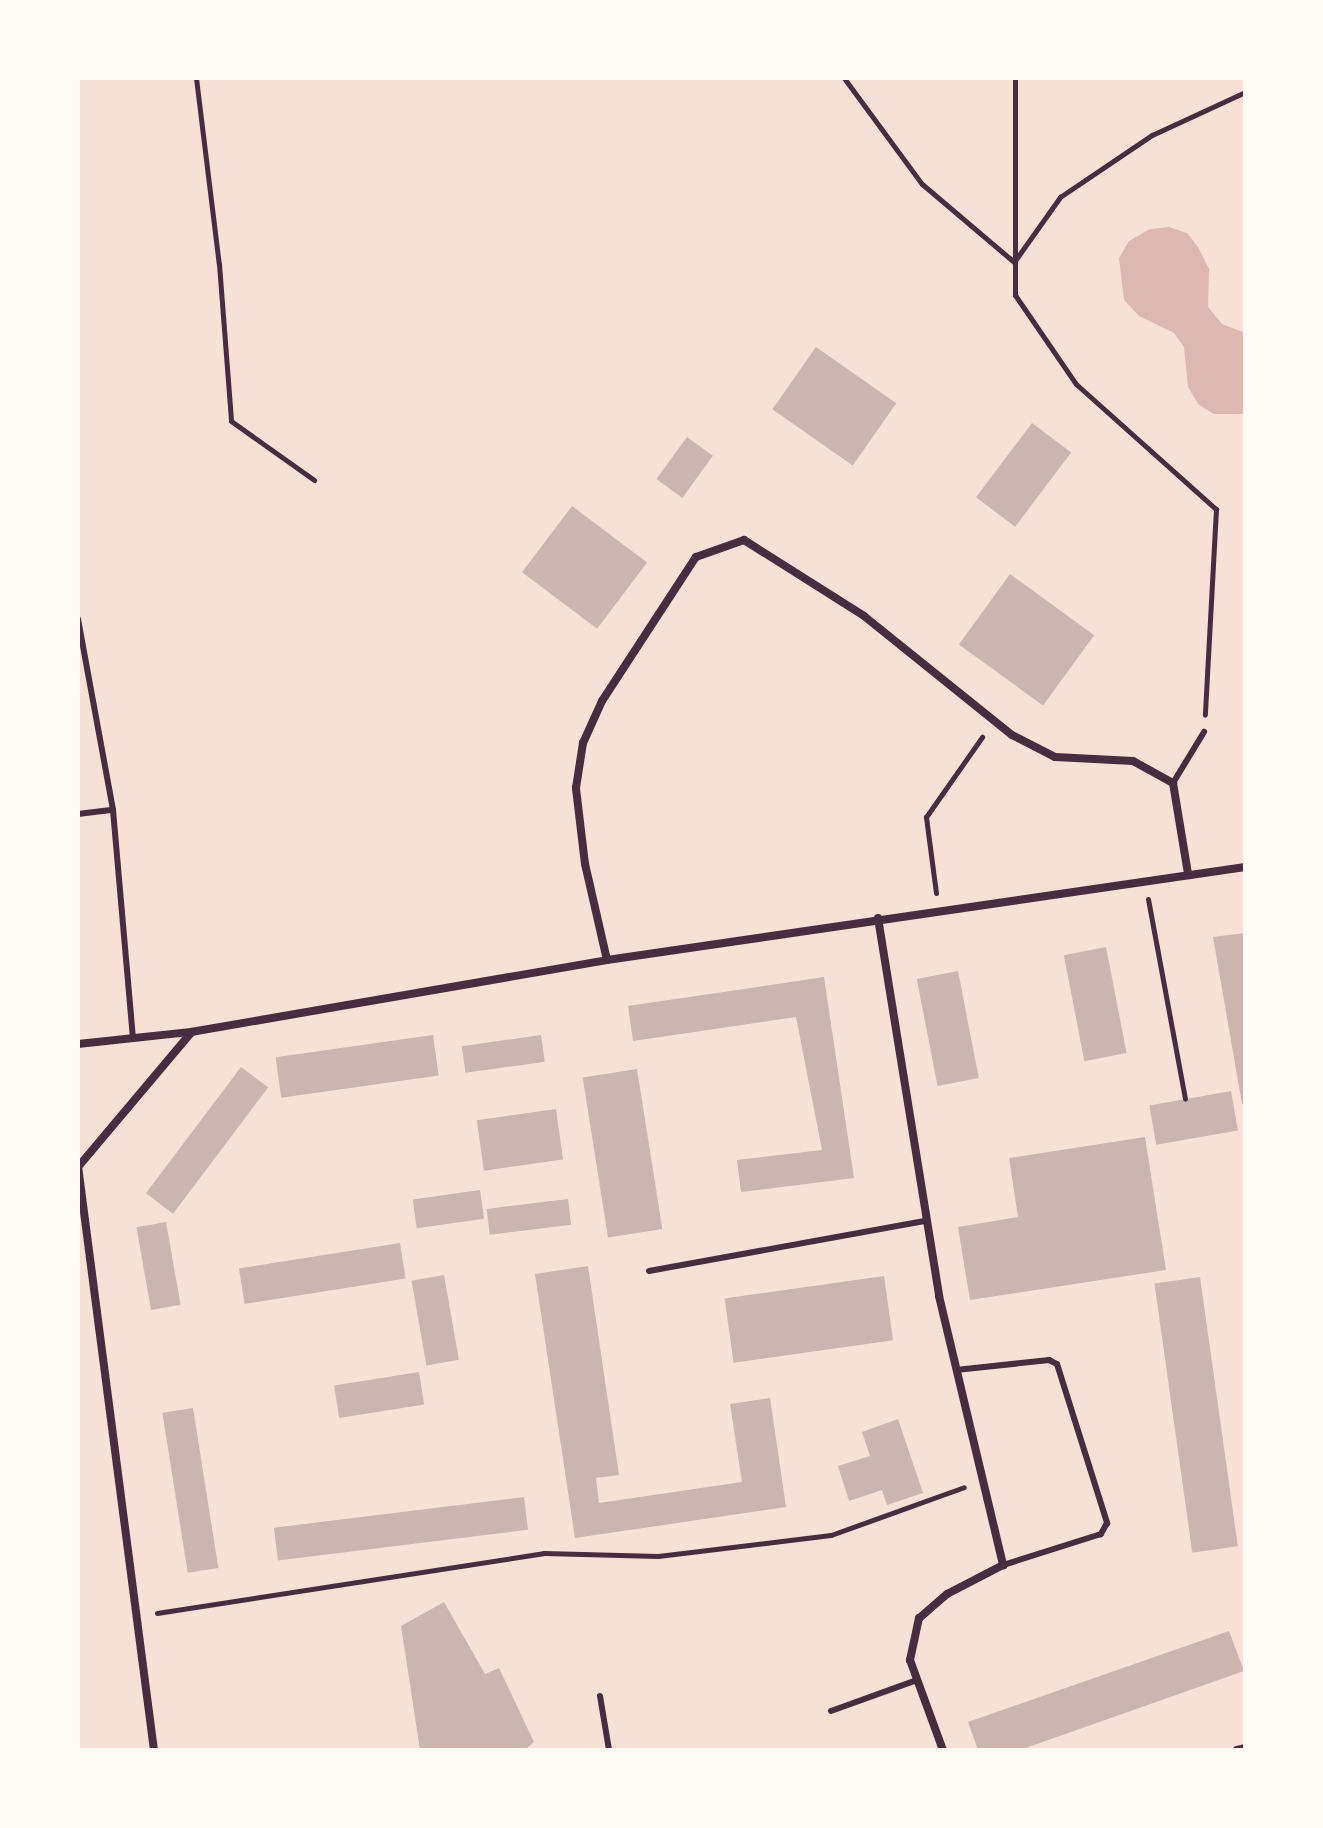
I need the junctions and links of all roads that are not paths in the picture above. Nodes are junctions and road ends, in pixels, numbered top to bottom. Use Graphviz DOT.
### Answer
graph roads {
  1 [pos="78,619"];
  2 [pos="1204,732"];
  3 [pos="1173,783"];
  4 [pos="113,810"];
  5 [pos="78,814"];
  6 [pos="1245,867"];
  7 [pos="1188,874"];
  8 [pos="878,918"];
  9 [pos="607,960"];
  10 [pos="191,1032"];
  11 [pos="133,1038"];
  12 [pos="78,1044"];
  13 [pos="78,1166"];
  14 [pos="925,1221"];
  15 [pos="649,1271"];
  16 [pos="956,1370"];
  17 [pos="1003,1565"];
  18 [pos="917,1680"];
  19 [pos="600,1696"];
  20 [pos="831,1711"];
  21 [pos="1245,1748"];
  22 [pos="154,1750"];
  23 [pos="609,1750"];
  24 [pos="943,1750"];
  25 [pos="1237,1750"];
  1 -- 4 [label="lane"];
  2 -- 3 [label="lane"];
  3 -- 7 [label="street"];
  3 -- 9 [label="street"];
  4 -- 5 [label="lane"];
  4 -- 11 [label="lane"];
  6 -- 7 [label="street"];
  7 -- 8 [label="street"];
  8 -- 9 [label="street"];
  8 -- 14 [label="street"];
  9 -- 10 [label="street"];
  10 -- 11 [label="street"];
  10 -- 13 [label="street"];
  11 -- 12 [label="street"];
  13 -- 22 [label="street"];
  14 -- 15 [label="lane"];
  14 -- 16 [label="street"];
  16 -- 17 [label="street"];
  16 -- 17 [label="lane"];
  17 -- 18 [label="street"];
  18 -- 20 [label="lane"];
  18 -- 24 [label="street"];
  19 -- 23 [label="lane"];
  21 -- 25 [label="street"];
}
